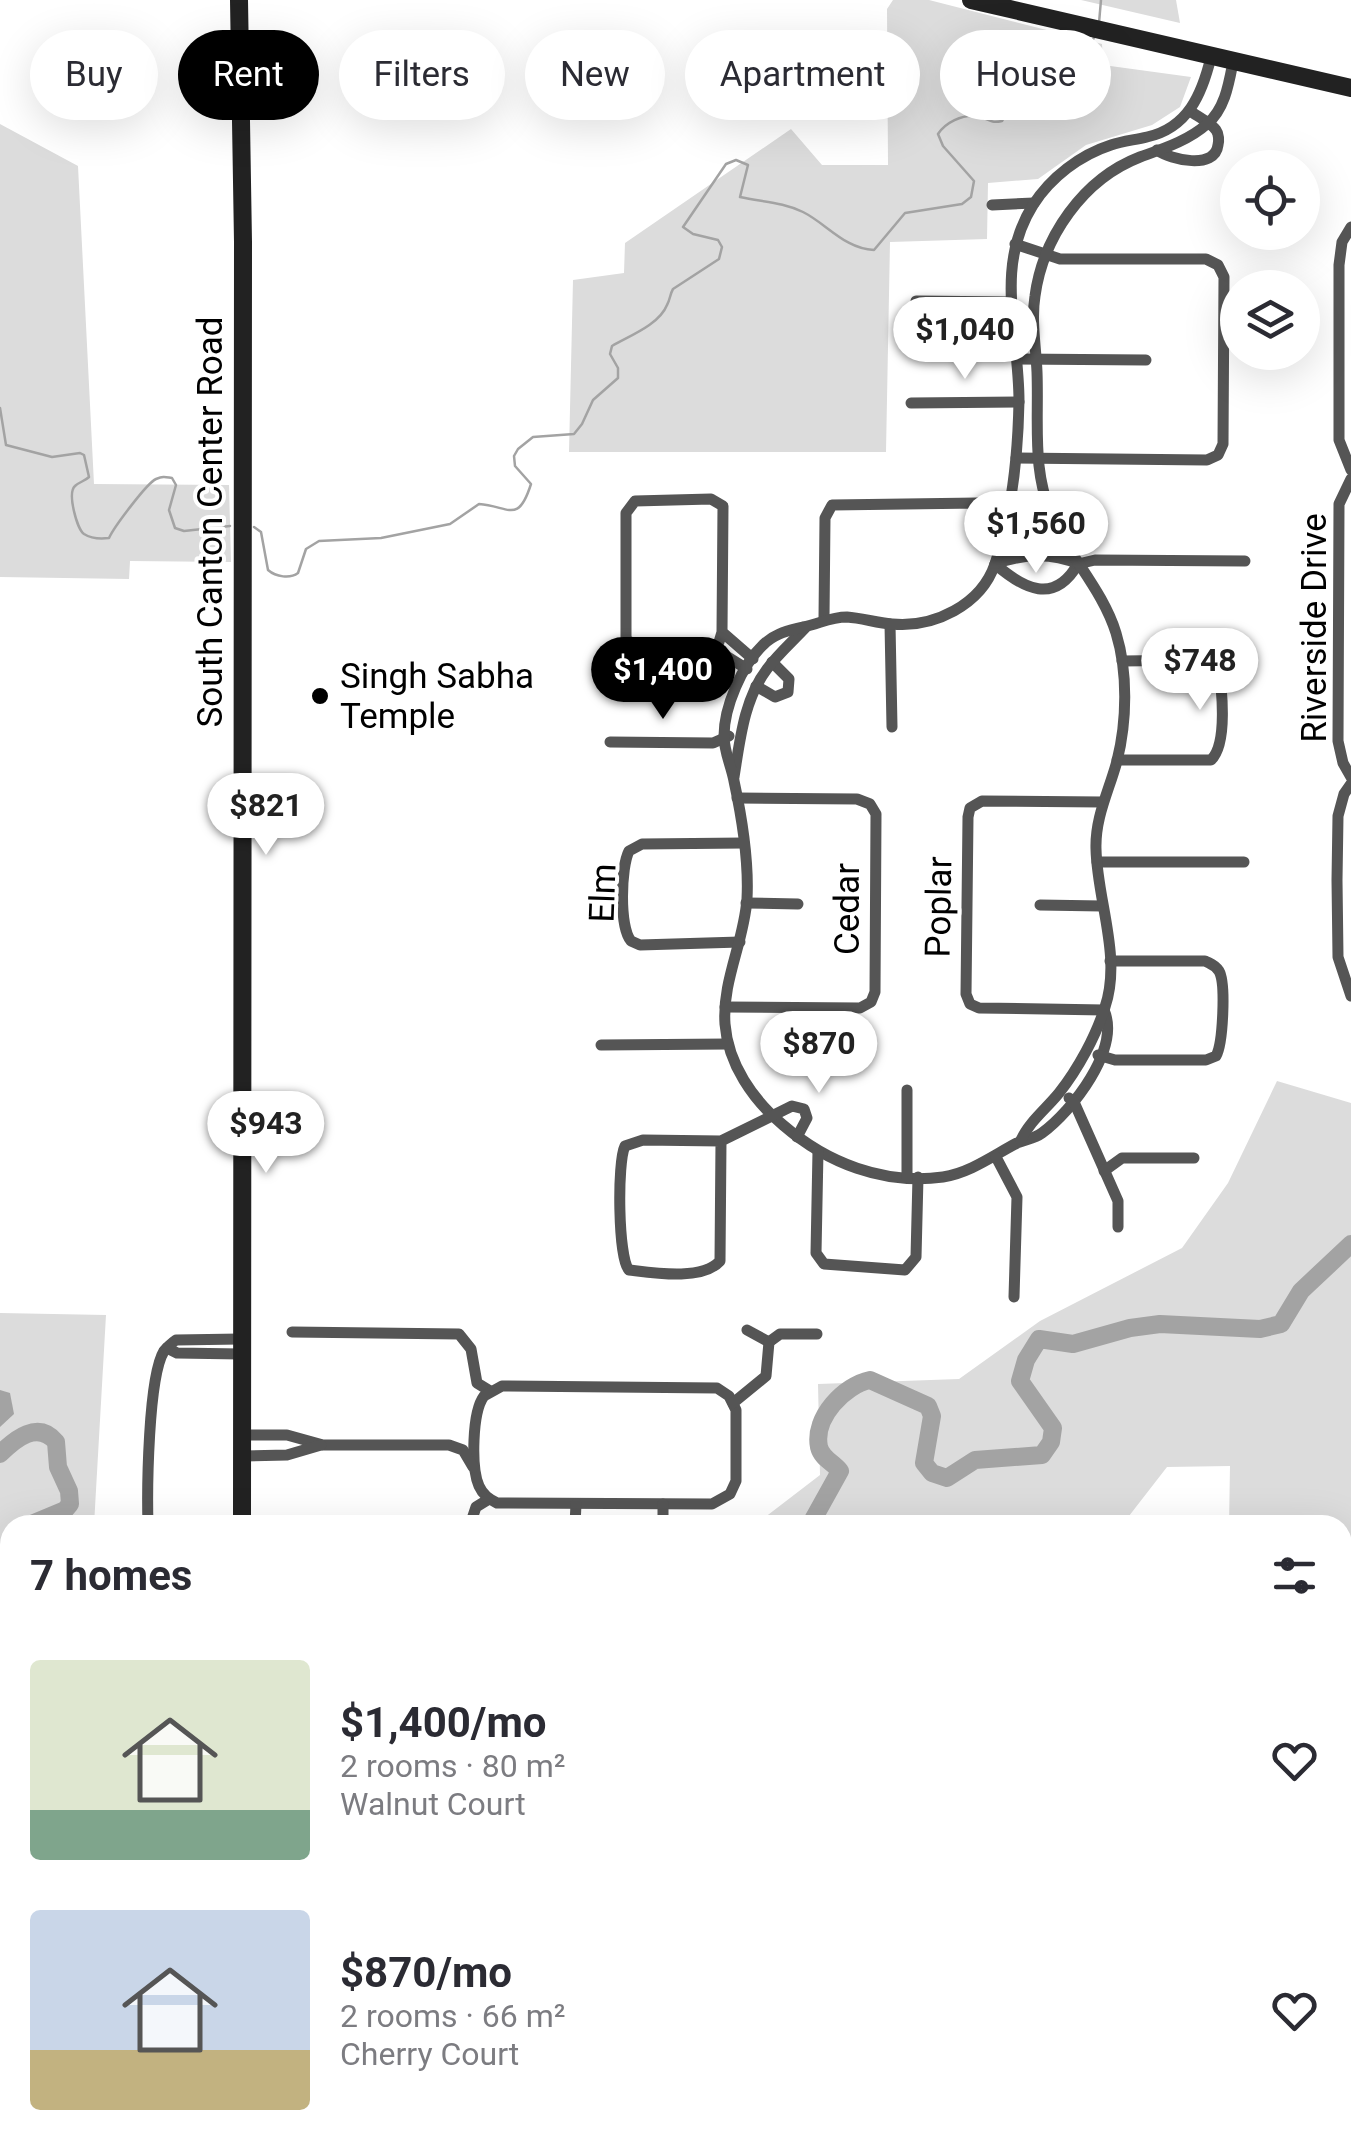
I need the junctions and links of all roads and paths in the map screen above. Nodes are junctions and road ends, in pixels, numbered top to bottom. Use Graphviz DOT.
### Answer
graph roads {
  1 [pos="239,0"];
  2 [pos="971,0"];
  3 [pos="1211,57"];
  4 [pos="1234,62"];
  5 [pos="1351,88"];
  6 [pos="1190,111"];
  7 [pos="1207,124"];
  8 [pos="1149,137"];
  9 [pos="1159,153"];
  10 [pos="1034,203"];
  11 [pos="992,206"];
  12 [pos="1351,227"];
  13 [pos="1015,244"];
  14 [pos="1046,254"];
  15 [pos="916,301"];
  16 [pos="1010,302"];
  17 [pos="1345,338"];
  18 [pos="1017,359"];
  19 [pos="1036,359"];
  20 [pos="1146,360"];
  21 [pos="1018,402"];
  22 [pos="912,403"];
  23 [pos="1016,458"];
  24 [pos="1036,458"];
  25 [pos="1351,470"];
  26 [pos="1351,480"];
  27 [pos="1046,504"];
  28 [pos="1008,507"];
  29 [pos="1245,560"];
  30 [pos="995,564"];
  31 [pos="1078,564"];
  32 [pos="824,618"];
  33 [pos="890,624"];
  34 [pos="806,627"];
  35 [pos="722,632"];
  36 [pos="712,648"];
  37 [pos="1122,661"];
  38 [pos="750,664"];
  39 [pos="768,667"];
  40 [pos="756,686"];
  41 [pos="892,727"];
  42 [pos="741,735"];
  43 [pos="724,737"];
  44 [pos="610,742"];
  45 [pos="1117,760"];
  46 [pos="734,779"];
  47 [pos="1351,780"];
  48 [pos="736,798"];
  49 [pos="1102,802"];
  50 [pos="744,843"];
  51 [pos="1097,862"];
  52 [pos="1244,862"];
  53 [pos="746,904"];
  54 [pos="798,904"];
  55 [pos="1040,905"];
  56 [pos="1102,906"];
  57 [pos="740,942"];
  58 [pos="1110,961"];
  59 [pos="1351,996"];
  60 [pos="725,1007"];
  61 [pos="1104,1010"];
  62 [pos="728,1044"];
  63 [pos="601,1045"];
  64 [pos="1085,1050"];
  65 [pos="1101,1056"];
  66 [pos="908,1090"];
  67 [pos="1060,1092"];
  68 [pos="1074,1102"];
  69 [pos="772,1116"];
  70 [pos="796,1137"];
  71 [pos="1022,1140"];
  72 [pos="721,1142"];
  73 [pos="818,1151"];
  74 [pos="996,1157"];
  75 [pos="1194,1158"];
  76 [pos="1104,1170"];
  77 [pos="912,1177"];
  78 [pos="1118,1227"];
  79 [pos="1014,1298"];
  80 [pos="747,1330"];
  81 [pos="292,1332"];
  82 [pos="817,1334"];
  83 [pos="769,1342"];
  84 [pos="240,1346"];
  85 [pos="490,1391"];
  86 [pos="733,1402"];
  87 [pos="476,1419"];
  88 [pos="242,1435"];
  89 [pos="323,1445"];
  90 [pos="449,1445"];
  91 [pos="242,1456"];
  92 [pos="476,1476"];
  93 [pos="489,1499"];
  94 [pos="576,1504"];
  95 [pos="663,1504"];
  96 [pos="148,1515"];
  97 [pos="242,1515"];
  98 [pos="474,1515"];
  99 [pos="575,1515"];
  100 [pos="663,1515"];
  1 -- 84 [label="main road, South Canton Center Road"];
  2 -- 3 [label="main road"];
  3 -- 4 [label="main road"];
  3 -- 6 [label="street"];
  4 -- 5 [label="main road"];
  4 -- 7 [label="street"];
  6 -- 7 [label="street"];
  6 -- 8 [label="street"];
  7 -- 9 [label="street"];
  7 -- 9 [label="street"];
  8 -- 9 [label="street"];
  8 -- 10 [label="street"];
  9 -- 14 [label="street"];
  10 -- 11 [label="street"];
  10 -- 13 [label="street"];
  12 -- 17 [label="street"];
  13 -- 14 [label="street"];
  13 -- 16 [label="street"];
  14 -- 19 [label="street"];
  14 -- 24 [label="street"];
  15 -- 16 [label="street"];
  16 -- 18 [label="street"];
  17 -- 25 [label="street"];
  18 -- 19 [label="street"];
  18 -- 21 [label="street"];
  19 -- 20 [label="street"];
  19 -- 24 [label="street"];
  21 -- 22 [label="street"];
  21 -- 23 [label="street"];
  23 -- 24 [label="street"];
  23 -- 28 [label="street"];
  24 -- 27 [label="street"];
  26 -- 47 [label="street, Riverside Drive"];
  27 -- 28 [label="street"];
  27 -- 31 [label="street"];
  28 -- 30 [label="street"];
  28 -- 32 [label="street"];
  29 -- 31 [label="street"];
  30 -- 31 [label="street"];
  30 -- 31 [label="street"];
  30 -- 33 [label="street"];
  31 -- 37 [label="street"];
  32 -- 33 [label="street"];
  32 -- 34 [label="street"];
  33 -- 41 [label="street"];
  34 -- 38 [label="street"];
  34 -- 39 [label="street"];
  35 -- 36 [label="street"];
  35 -- 36 [label="street"];
  35 -- 38 [label="street"];
  36 -- 38 [label="street"];
  37 -- 45 [label="street"];
  37 -- 45 [label="street"];
  38 -- 39 [label="street"];
  38 -- 43 [label="street"];
  39 -- 40 [label="street"];
  39 -- 40 [label="street"];
  40 -- 42 [label="street"];
  42 -- 43 [label="street"];
  42 -- 46 [label="street"];
  43 -- 44 [label="street"];
  43 -- 46 [label="street"];
  45 -- 49 [label="street"];
  46 -- 48 [label="street"];
  47 -- 59 [label="street"];
  48 -- 50 [label="street"];
  48 -- 60 [label="street, Cedar"];
  49 -- 51 [label="street"];
  49 -- 61 [label="street, Poplar"];
  50 -- 53 [label="street"];
  50 -- 57 [label="street, Elm"];
  51 -- 52 [label="street"];
  51 -- 56 [label="street"];
  53 -- 54 [label="street"];
  53 -- 57 [label="street"];
  55 -- 56 [label="street"];
  56 -- 58 [label="street"];
  57 -- 60 [label="street"];
  58 -- 61 [label="street"];
  58 -- 65 [label="street"];
  60 -- 62 [label="street"];
  61 -- 64 [label="street"];
  61 -- 65 [label="street"];
  62 -- 63 [label="street"];
  62 -- 69 [label="street"];
  64 -- 65 [label="street"];
  64 -- 67 [label="street"];
  65 -- 68 [label="street"];
  66 -- 77 [label="street"];
  67 -- 68 [label="street"];
  67 -- 71 [label="street"];
  68 -- 71 [label="street"];
  68 -- 76 [label="street"];
  69 -- 70 [label="street"];
  69 -- 70 [label="street"];
  69 -- 72 [label="street"];
  70 -- 73 [label="street"];
  71 -- 74 [label="street"];
  72 -- 72 [label="street"];
  73 -- 77 [label="street"];
  73 -- 77 [label="street"];
  74 -- 77 [label="street"];
  74 -- 79 [label="street"];
  75 -- 76 [label="street"];
  76 -- 78 [label="street"];
  80 -- 83 [label="street"];
  81 -- 85 [label="street"];
  82 -- 83 [label="street"];
  83 -- 86 [label="street"];
  84 -- 88 [label="main road, South Canton Center Road"];
  84 -- 96 [label="street"];
  85 -- 86 [label="street"];
  85 -- 87 [label="street"];
  86 -- 95 [label="street"];
  87 -- 90 [label="street"];
  87 -- 92 [label="street"];
  88 -- 89 [label="street"];
  88 -- 91 [label="main road, South Canton Center Road"];
  89 -- 90 [label="street"];
  89 -- 91 [label="street"];
  90 -- 92 [label="street"];
  91 -- 97 [label="main road, South Canton Center Road"];
  92 -- 93 [label="street"];
  93 -- 94 [label="street"];
  93 -- 98 [label="street"];
  94 -- 95 [label="street"];
  94 -- 99 [label="street"];
  95 -- 100 [label="street"];
}
